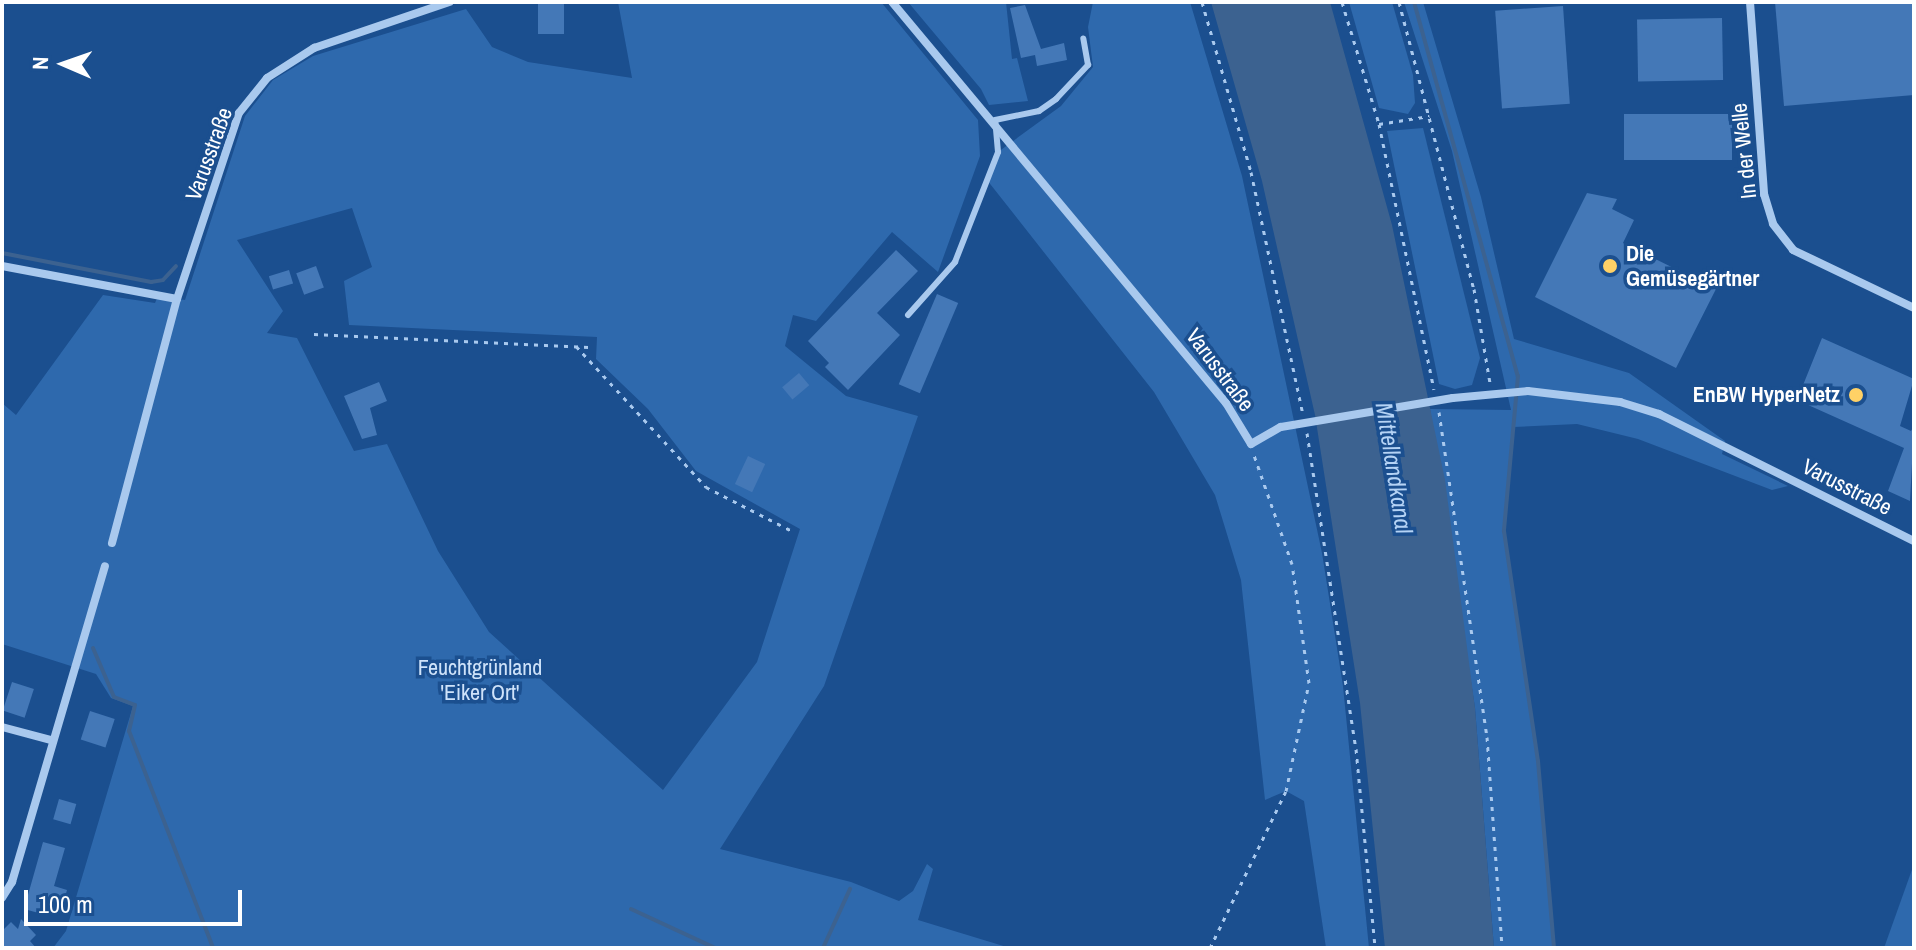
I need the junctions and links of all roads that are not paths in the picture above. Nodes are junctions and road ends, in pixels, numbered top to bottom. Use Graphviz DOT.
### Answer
graph roads {
  1 [pos="449,2"];
  2 [pos="892,2"];
  3 [pos="1750,2"];
  4 [pos="1083,38"];
  5 [pos="995,120"];
  6 [pos="2,266"];
  7 [pos="177,299"];
  8 [pos="1914,308"];
  9 [pos="908,315"];
  10 [pos="1914,541"];
  11 [pos="112,543"];
  12 [pos="105,566"];
  13 [pos="2,727"];
  14 [pos="51,740"];
  15 [pos="2,898"];
  1 -- 7 [label="street, Varusstraße"];
  2 -- 5 [label="street, Varusstraße"];
  3 -- 8 [label="street, In der Welle"];
  4 -- 5 [label="lane"];
  5 -- 9 [label="lane"];
  5 -- 10 [label="street, Varusstraße, bridge"];
  6 -- 7 [label="street"];
  7 -- 11 [label="street, Varusstraße"];
  12 -- 14 [label="street"];
  13 -- 14 [label="street"];
  14 -- 15 [label="street"];
}
